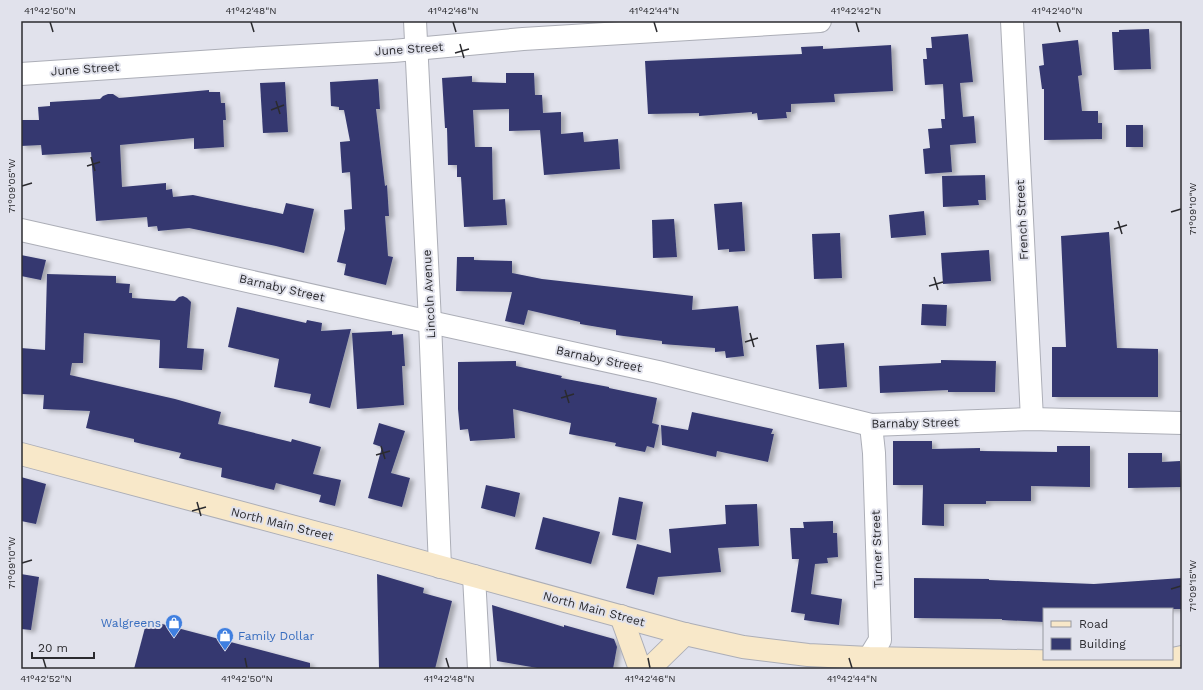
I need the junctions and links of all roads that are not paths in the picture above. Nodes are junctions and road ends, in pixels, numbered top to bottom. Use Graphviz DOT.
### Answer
graph roads {
  1 [pos="415,21"];
  2 [pos="820,21"];
  3 [pos="1012,21"];
  4 [pos="417,49"];
  5 [pos="21,74"];
  6 [pos="21,230"];
  7 [pos="430,322"];
  8 [pos="1032,419"];
  9 [pos="1182,423"];
  10 [pos="871,425"];
  11 [pos="21,454"];
  12 [pos="440,567"];
  13 [pos="474,576"];
  14 [pos="621,616"];
  15 [pos="685,634"];
  16 [pos="1168,660"];
  17 [pos="867,664"];
  18 [pos="479,669"];
  19 [pos="640,669"];
  20 [pos="649,669"];
  1 -- 4 [label="street, Lincoln Avenue"];
  2 -- 4 [label="street, June Street"];
  3 -- 8 [label="street, French Street"];
  4 -- 5 [label="street, June Street"];
  4 -- 7 [label="street, Lincoln Avenue"];
  6 -- 7 [label="street, Barnaby Street"];
  7 -- 10 [label="street, Barnaby Street"];
  7 -- 12 [label="street, Lincoln Avenue"];
  8 -- 9 [label="street, Barnaby Street"];
  8 -- 10 [label="street, Barnaby Street"];
  10 -- 17 [label="street, Turner Street"];
  11 -- 12 [label="main road, North Main Street"];
  12 -- 13 [label="main road, North Main Street"];
  13 -- 14 [label="main road, North Main Street"];
  13 -- 18 [label="street"];
  14 -- 15 [label="main road, North Main Street"];
  14 -- 19 [label="main road"];
  15 -- 17 [label="main road, North Main Street"];
  15 -- 20 [label="main road"];
  16 -- 17 [label="main road, North Main Street"];
}
